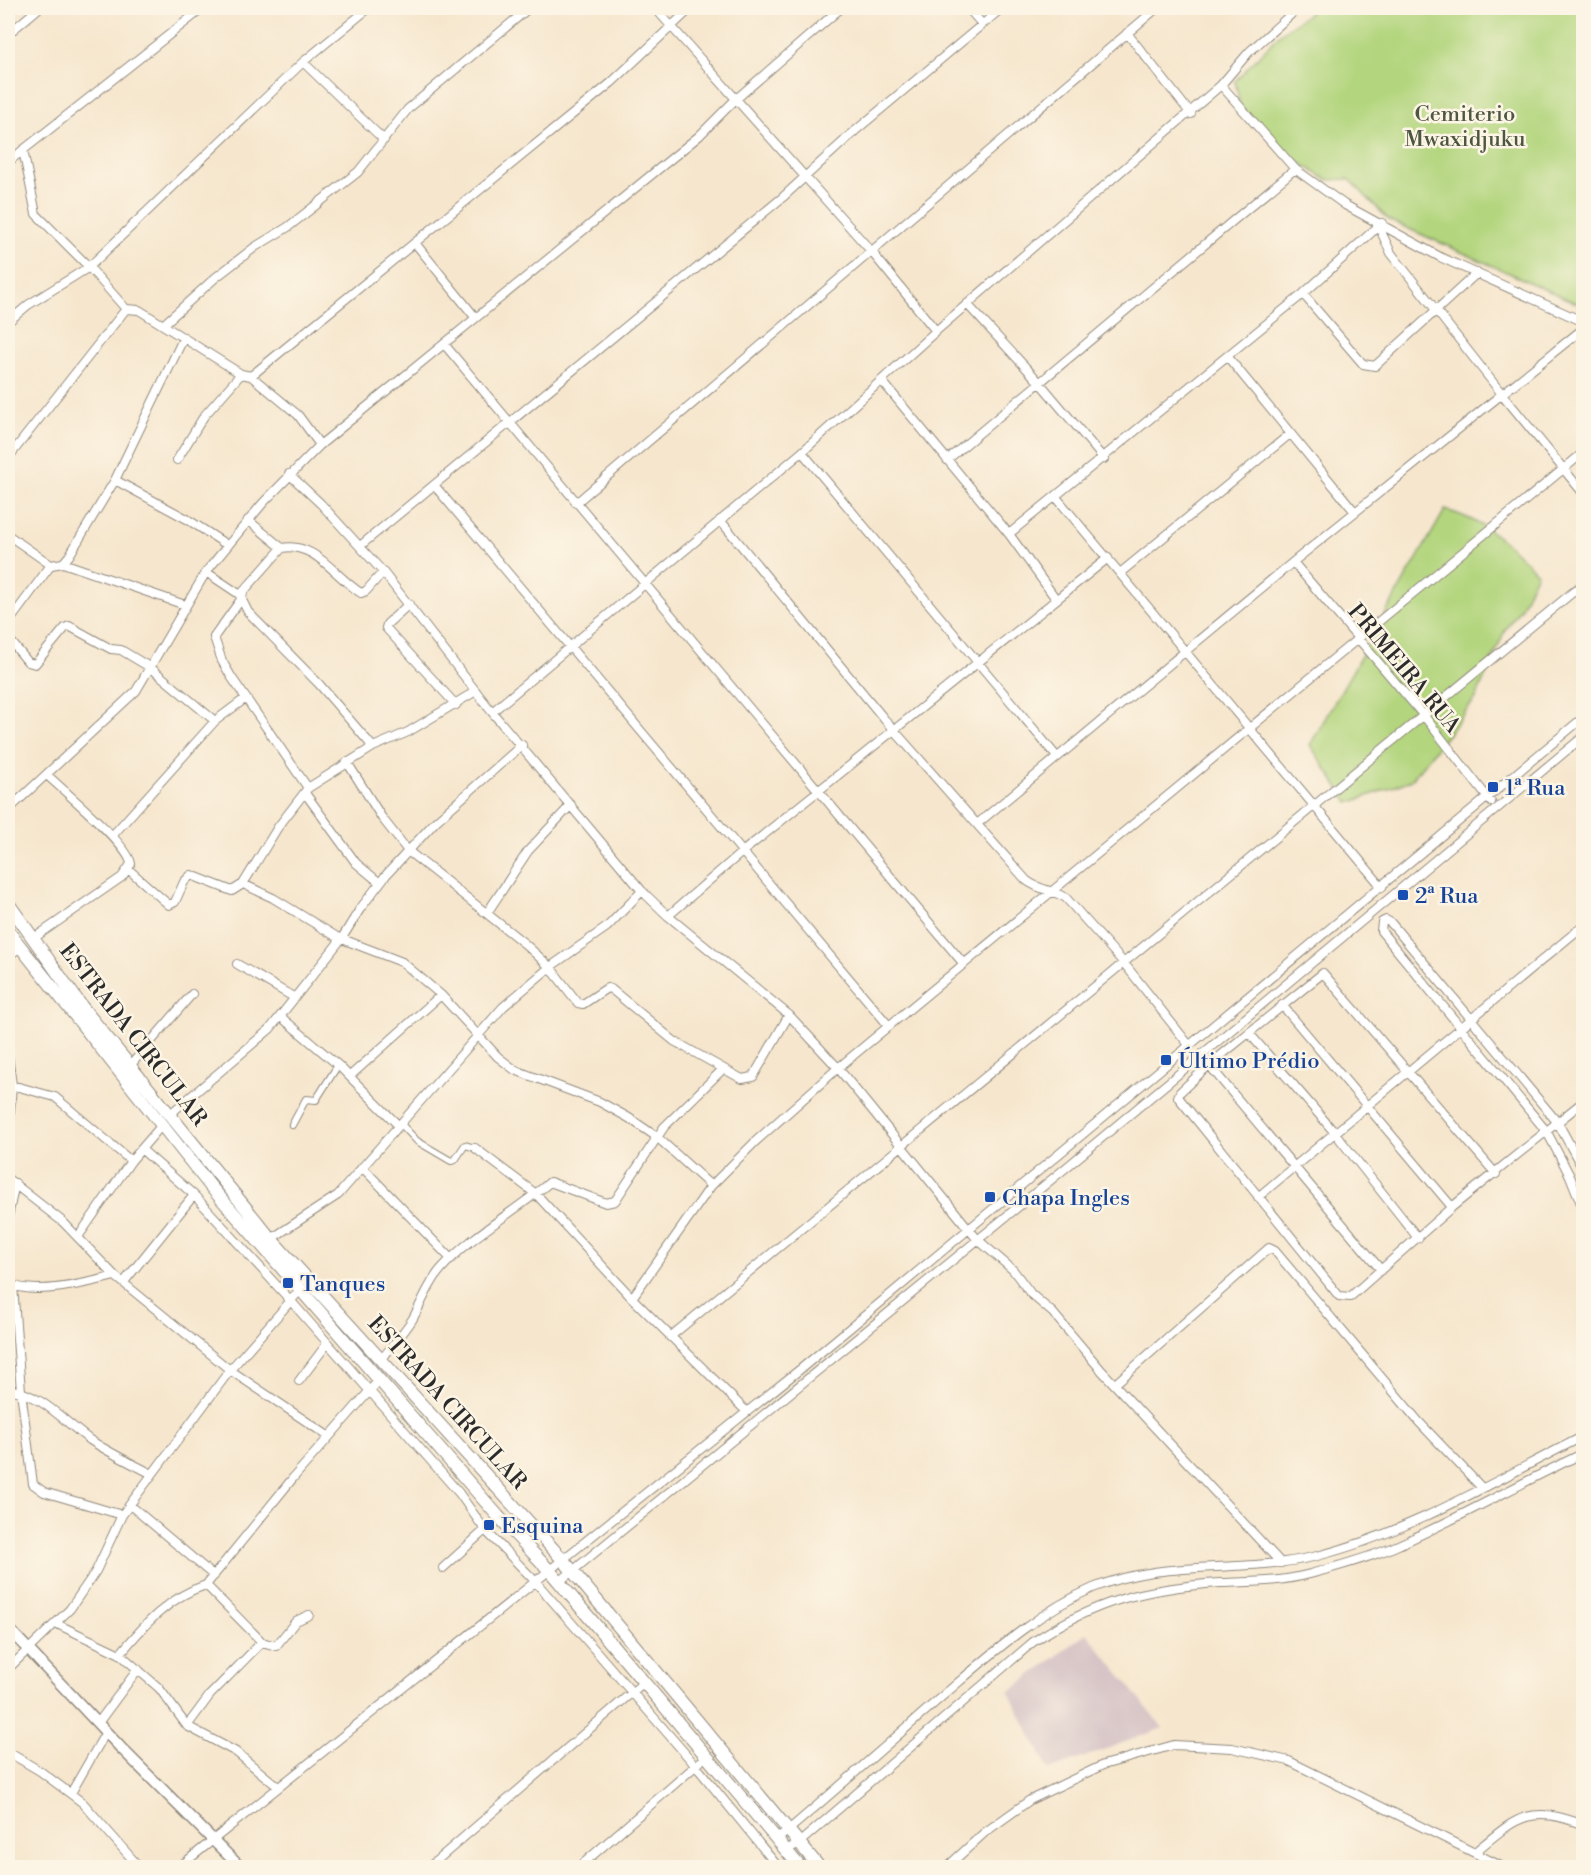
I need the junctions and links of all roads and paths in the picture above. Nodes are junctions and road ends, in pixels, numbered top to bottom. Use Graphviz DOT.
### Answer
graph roads {
  1 [pos="39,8"];
  2 [pos="203,8"];
  3 [pos="369,8"];
  4 [pos="529,8"];
  5 [pos="655,8"];
  6 [pos="691,8"];
  7 [pos="841,8"];
  8 [pos="968,8"];
  9 [pos="1002,8"];
  10 [pos="1157,8"];
  11 [pos="1298,8"];
  12 [pos="982,24"];
  13 [pos="670,25"];
  14 [pos="1127,33"];
  15 [pos="8,34"];
  16 [pos="303,62"];
  17 [pos="1221,86"];
  18 [pos="735,100"];
  19 [pos="1191,114"];
  20 [pos="384,140"];
  21 [pos="23,150"];
  22 [pos="8,160"];
  23 [pos="1295,169"];
  24 [pos="804,176"];
  25 [pos="1380,224"];
  26 [pos="415,243"];
  27 [pos="871,251"];
  28 [pos="89,267"];
  29 [pos="1477,273"];
  30 [pos="1304,294"];
  31 [pos="967,304"];
  32 [pos="126,309"];
  33 [pos="1436,312"];
  34 [pos="475,317"];
  35 [pos="1582,321"];
  36 [pos="8,322"];
  37 [pos="164,324"];
  38 [pos="936,331"];
  39 [pos="184,337"];
  40 [pos="444,344"];
  41 [pos="1227,356"];
  42 [pos="241,374"];
  43 [pos="251,376"];
  44 [pos="882,381"];
  45 [pos="1040,383"];
  46 [pos="1502,394"];
  47 [pos="511,422"];
  48 [pos="1290,434"];
  49 [pos="321,444"];
  50 [pos="802,452"];
  51 [pos="1584,452"];
  52 [pos="8,458"];
  53 [pos="1104,459"];
  54 [pos="177,460"];
  55 [pos="947,460"];
  56 [pos="1564,467"];
  57 [pos="289,474"];
  58 [pos="115,480"];
  59 [pos="434,485"];
  60 [pos="1584,494"];
  61 [pos="1056,497"];
  62 [pos="576,503"];
  63 [pos="1355,512"];
  64 [pos="248,520"];
  65 [pos="720,520"];
  66 [pos="1009,534"];
  67 [pos="8,535"];
  68 [pos="227,545"];
  69 [pos="360,546"];
  70 [pos="282,548"];
  71 [pos="1108,558"];
  72 [pos="1293,562"];
  73 [pos="63,563"];
  74 [pos="51,566"];
  75 [pos="206,572"];
  76 [pos="383,572"];
  77 [pos="1120,573"];
  78 [pos="644,582"];
  79 [pos="1584,583"];
  80 [pos="242,598"];
  81 [pos="1056,598"];
  82 [pos="410,604"];
  83 [pos="185,605"];
  84 [pos="8,623"];
  85 [pos="8,638"];
  86 [pos="1358,641"];
  87 [pos="570,648"];
  88 [pos="1185,653"];
  89 [pos="978,664"];
  90 [pos="151,668"];
  91 [pos="476,691"];
  92 [pos="246,698"];
  93 [pos="456,705"];
  94 [pos="492,712"];
  95 [pos="1424,716"];
  96 [pos="1584,717"];
  97 [pos="215,722"];
  98 [pos="893,729"];
  99 [pos="1249,730"];
  100 [pos="1584,736"];
  101 [pos="522,745"];
  102 [pos="373,747"];
  103 [pos="1057,757"];
  104 [pos="347,762"];
  105 [pos="47,775"];
  106 [pos="307,791"];
  107 [pos="817,792"];
  108 [pos="1488,798"];
  109 [pos="571,805"];
  110 [pos="1313,806"];
  111 [pos="1497,808"];
  112 [pos="8,810"];
  113 [pos="977,824"];
  114 [pos="112,836"];
  115 [pos="408,851"];
  116 [pos="741,852"];
  117 [pos="128,869"];
  118 [pos="380,883"];
  119 [pos="243,884"];
  120 [pos="1382,887"];
  121 [pos="642,891"];
  122 [pos="1055,891"];
  123 [pos="8,903"];
  124 [pos="487,913"];
  125 [pos="668,916"];
  126 [pos="1584,925"];
  127 [pos="8,931"];
  128 [pos="34,938"];
  129 [pos="342,938"];
  130 [pos="21,947"];
  131 [pos="8,956"];
  132 [pos="1123,962"];
  133 [pos="963,963"];
  134 [pos="237,964"];
  135 [pos="550,967"];
  136 [pos="192,994"];
  137 [pos="441,995"];
  138 [pos="295,998"];
  139 [pos="1282,1005"];
  140 [pos="789,1016"];
  141 [pos="281,1017"];
  142 [pos="1473,1018"];
  143 [pos="889,1026"];
  144 [pos="1462,1026"];
  145 [pos="1249,1033"];
  146 [pos="477,1035"];
  147 [pos="1189,1045"];
  148 [pos="8,1056"];
  149 [pos="338,1065"];
  150 [pos="1209,1065"];
  151 [pos="129,1067"];
  152 [pos="838,1068"];
  153 [pos="722,1070"];
  154 [pos="1409,1071"];
  155 [pos="350,1076"];
  156 [pos="10,1085"];
  157 [pos="1584,1101"];
  158 [pos="1368,1106"];
  159 [pos="169,1115"];
  160 [pos="1558,1123"];
  161 [pos="399,1124"];
  162 [pos="292,1125"];
  163 [pos="161,1126"];
  164 [pos="1546,1132"];
  165 [pos="1335,1133"];
  166 [pos="8,1136"];
  167 [pos="657,1137"];
  168 [pos="901,1146"];
  169 [pos="475,1148"];
  170 [pos="141,1149"];
  171 [pos="131,1161"];
  172 [pos="363,1167"];
  173 [pos="1294,1168"];
  174 [pos="1584,1171"];
  175 [pos="1496,1174"];
  176 [pos="11,1181"];
  177 [pos="711,1186"];
  178 [pos="536,1194"];
  179 [pos="194,1195"];
  180 [pos="1258,1197"];
  181 [pos="1452,1207"];
  182 [pos="1584,1211"];
  183 [pos="8,1217"];
  184 [pos="968,1228"];
  185 [pos="78,1237"];
  186 [pos="1418,1238"];
  187 [pos="271,1239"];
  188 [pos="977,1239"];
  189 [pos="451,1259"];
  190 [pos="1381,1270"];
  191 [pos="115,1276"];
  192 [pos="124,1282"];
  193 [pos="10,1284"];
  194 [pos="301,1289"];
  195 [pos="632,1298"];
  196 [pos="290,1300"];
  197 [pos="670,1337"];
  198 [pos="327,1344"];
  199 [pos="381,1360"];
  200 [pos="230,1370"];
  201 [pos="380,1378"];
  202 [pos="299,1381"];
  203 [pos="1115,1384"];
  204 [pos="8,1389"];
  205 [pos="21,1391"];
  206 [pos="368,1392"];
  207 [pos="747,1412"];
  208 [pos="328,1436"];
  209 [pos="1584,1436"];
  210 [pos="1584,1453"];
  211 [pos="152,1474"];
  212 [pos="1481,1487"];
  213 [pos="130,1505"];
  214 [pos="122,1515"];
  215 [pos="485,1530"];
  216 [pos="564,1561"];
  217 [pos="1281,1563"];
  218 [pos="443,1568"];
  219 [pos="549,1570"];
  220 [pos="573,1572"];
  221 [pos="214,1576"];
  222 [pos="535,1581"];
  223 [pos="559,1582"];
  224 [pos="206,1585"];
  225 [pos="309,1615"];
  226 [pos="57,1624"];
  227 [pos="8,1628"];
  228 [pos="262,1642"];
  229 [pos="29,1649"];
  230 [pos="120,1654"];
  231 [pos="8,1669"];
  232 [pos="138,1669"];
  233 [pos="644,1682"];
  234 [pos="630,1692"];
  235 [pos="98,1723"];
  236 [pos="187,1726"];
  237 [pos="106,1732"];
  238 [pos="8,1752"];
  239 [pos="707,1756"];
  240 [pos="696,1766"];
  241 [pos="277,1786"];
  242 [pos="71,1793"];
  243 [pos="1584,1825"];
  244 [pos="789,1830"];
  245 [pos="778,1839"];
  246 [pos="213,1840"];
  247 [pos="800,1842"];
  248 [pos="786,1850"];
  249 [pos="1475,1852"];
  250 [pos="140,1868"];
  251 [pos="178,1868"];
  252 [pos="241,1868"];
  253 [pos="428,1868"];
  254 [pos="578,1868"];
  255 [pos="779,1868"];
  256 [pos="801,1868"];
  257 [pos="820,1868"];
  258 [pos="946,1868"];
  259 [pos="1505,1868"];
  1 -- 15 [label="street"];
  2 -- 21 [label="street"];
  3 -- 16 [label="street"];
  4 -- 20 [label="street"];
  5 -- 13 [label="street"];
  6 -- 13 [label="street"];
  7 -- 18 [label="street"];
  8 -- 12 [label="street"];
  9 -- 12 [label="street"];
  10 -- 14 [label="street"];
  11 -- 17 [label="street"];
  12 -- 24 [label="street"];
  13 -- 18 [label="street"];
  13 -- 26 [label="street"];
  14 -- 19 [label="street"];
  14 -- 27 [label="street"];
  16 -- 20 [label="street"];
  16 -- 28 [label="street"];
  17 -- 19 [label="street"];
  17 -- 23 [label="street"];
  18 -- 24 [label="street"];
  18 -- 34 [label="street"];
  19 -- 31 [label="street"];
  20 -- 37 [label="street"];
  21 -- 22 [label="street"];
  21 -- 28 [label="street"];
  23 -- 25 [label="street"];
  23 -- 45 [label="street"];
  24 -- 27 [label="street"];
  24 -- 47 [label="street"];
  25 -- 29 [label="street"];
  25 -- 30 [label="street"];
  25 -- 33 [label="street"];
  26 -- 34 [label="street"];
  26 -- 43 [label="street"];
  27 -- 38 [label="street"];
  27 -- 62 [label="street"];
  28 -- 32 [label="street"];
  28 -- 36 [label="street"];
  29 -- 33 [label="street"];
  29 -- 35 [label="street"];
  30 -- 33 [label="street"];
  30 -- 41 [label="street"];
  31 -- 38 [label="street"];
  31 -- 45 [label="street"];
  32 -- 37 [label="street"];
  32 -- 52 [label="street"];
  33 -- 46 [label="street"];
  34 -- 40 [label="street"];
  35 -- 46 [label="street"];
  37 -- 39 [label="street"];
  38 -- 44 [label="street"];
  39 -- 42 [label="street"];
  39 -- 58 [label="street"];
  40 -- 47 [label="street"];
  40 -- 49 [label="street"];
  41 -- 48 [label="street"];
  41 -- 53 [label="street"];
  42 -- 43 [label="street"];
  42 -- 54 [label="street"];
  43 -- 49 [label="street"];
  44 -- 50 [label="street"];
  44 -- 55 [label="street"];
  45 -- 53 [label="street"];
  45 -- 55 [label="street"];
  46 -- 56 [label="street"];
  46 -- 63 [label="street"];
  47 -- 59 [label="street"];
  47 -- 62 [label="street"];
  48 -- 63 [label="street"];
  48 -- 77 [label="street"];
  49 -- 57 [label="street"];
  50 -- 65 [label="street"];
  50 -- 89 [label="street"];
  51 -- 56 [label="street"];
  53 -- 61 [label="street"];
  55 -- 66 [label="street"];
  56 -- 60 [label="street"];
  56 -- 86 [label="street"];
  57 -- 64 [label="street"];
  57 -- 69 [label="street"];
  58 -- 68 [label="street"];
  58 -- 73 [label="street"];
  59 -- 69 [label="street"];
  59 -- 87 [label="street"];
  61 -- 66 [label="street"];
  61 -- 71 [label="street"];
  62 -- 78 [label="street"];
  63 -- 72 [label="street"];
  64 -- 68 [label="street"];
  64 -- 70 [label="street"];
  65 -- 78 [label="street"];
  65 -- 98 [label="street"];
  66 -- 81 [label="street"];
  67 -- 74 [label="street"];
  68 -- 75 [label="street"];
  69 -- 76 [label="street"];
  70 -- 76 [label="street"];
  70 -- 80 [label="street"];
  71 -- 77 [label="street"];
  71 -- 81 [label="street"];
  72 -- 86 [label="street, PRIMEIRA RUA"];
  72 -- 88 [label="street"];
  73 -- 74 [label="street"];
  73 -- 83 [label="street"];
  74 -- 84 [label="street"];
  75 -- 80 [label="street"];
  75 -- 83 [label="street"];
  76 -- 82 [label="street"];
  77 -- 88 [label="street"];
  78 -- 87 [label="street"];
  78 -- 107 [label="street"];
  79 -- 95 [label="street"];
  80 -- 92 [label="street"];
  80 -- 102 [label="street"];
  81 -- 89 [label="street"];
  82 -- 91 [label="street"];
  82 -- 93 [label="street"];
  83 -- 90 [label="street"];
  85 -- 90 [label="street"];
  86 -- 95 [label="street, PRIMEIRA RUA"];
  86 -- 99 [label="street"];
  87 -- 94 [label="street"];
  87 -- 116 [label="street"];
  88 -- 99 [label="street"];
  88 -- 103 [label="street"];
  89 -- 98 [label="street"];
  89 -- 103 [label="street"];
  90 -- 97 [label="street"];
  90 -- 105 [label="street"];
  91 -- 93 [label="street"];
  91 -- 94 [label="street"];
  92 -- 97 [label="street"];
  92 -- 106 [label="street"];
  93 -- 102 [label="street"];
  94 -- 101 [label="street"];
  95 -- 108 [label="street, PRIMEIRA RUA"];
  95 -- 110 [label="street"];
  96 -- 108 [label="street"];
  97 -- 114 [label="street"];
  98 -- 107 [label="street"];
  98 -- 113 [label="street"];
  99 -- 110 [label="street"];
  99 -- 122 [label="street"];
  100 -- 111 [label="street"];
  101 -- 109 [label="street"];
  101 -- 115 [label="street"];
  102 -- 104 [label="street"];
  103 -- 113 [label="street"];
  104 -- 106 [label="street"];
  104 -- 115 [label="street"];
  105 -- 112 [label="street"];
  105 -- 114 [label="street"];
  106 -- 118 [label="street"];
  106 -- 119 [label="street"];
  107 -- 116 [label="street"];
  107 -- 133 [label="street"];
  108 -- 111 [label="street, PRIMEIRA RUA"];
  108 -- 120 [label="street"];
  109 -- 121 [label="street"];
  109 -- 124 [label="street"];
  110 -- 120 [label="street"];
  110 -- 132 [label="street"];
  111 -- 188 [label="street"];
  113 -- 122 [label="street"];
  114 -- 117 [label="street"];
  115 -- 118 [label="street"];
  115 -- 124 [label="street"];
  116 -- 125 [label="street"];
  116 -- 143 [label="street"];
  117 -- 119 [label="street"];
  117 -- 128 [label="street"];
  118 -- 129 [label="street"];
  119 -- 129 [label="street"];
  120 -- 147 [label="street"];
  121 -- 125 [label="street"];
  121 -- 135 [label="street"];
  122 -- 132 [label="street"];
  122 -- 133 [label="street"];
  123 -- 128 [label="main road, ESTRADA CIRCULAR"];
  124 -- 135 [label="street"];
  125 -- 140 [label="street"];
  126 -- 142 [label="street"];
  127 -- 130 [label="main road"];
  128 -- 151 [label="main road, ESTRADA CIRCULAR"];
  129 -- 137 [label="street"];
  129 -- 138 [label="street"];
  130 -- 131 [label="street"];
  130 -- 163 [label="main road"];
  132 -- 147 [label="street"];
  132 -- 168 [label="street"];
  133 -- 143 [label="street"];
  134 -- 138 [label="street"];
  135 -- 146 [label="street"];
  135 -- 153 [label="street"];
  136 -- 151 [label="street"];
  137 -- 146 [label="street"];
  137 -- 155 [label="street"];
  138 -- 141 [label="street"];
  139 -- 145 [label="street"];
  139 -- 154 [label="street"];
  139 -- 158 [label="street"];
  140 -- 152 [label="street"];
  140 -- 153 [label="street"];
  141 -- 149 [label="street"];
  141 -- 159 [label="street"];
  142 -- 144 [label="street"];
  142 -- 144 [label="street"];
  142 -- 160 [label="street"];
  143 -- 152 [label="street"];
  144 -- 154 [label="street"];
  144 -- 164 [label="street"];
  145 -- 150 [label="street"];
  145 -- 165 [label="street"];
  146 -- 161 [label="street"];
  146 -- 167 [label="street"];
  147 -- 184 [label="street"];
  148 -- 156 [label="street"];
  149 -- 155 [label="street"];
  149 -- 162 [label="street"];
  150 -- 173 [label="street"];
  150 -- 180 [label="street"];
  151 -- 159 [label="main road, ESTRADA CIRCULAR"];
  152 -- 168 [label="street"];
  152 -- 177 [label="street"];
  153 -- 167 [label="street"];
  154 -- 158 [label="street"];
  154 -- 175 [label="street"];
  155 -- 161 [label="street"];
  156 -- 166 [label="street"];
  156 -- 171 [label="street"];
  157 -- 160 [label="street"];
  158 -- 165 [label="street"];
  158 -- 181 [label="street"];
  159 -- 187 [label="main road, ESTRADA CIRCULAR"];
  160 -- 164 [label="street"];
  160 -- 174 [label="street"];
  161 -- 169 [label="street"];
  161 -- 172 [label="street"];
  163 -- 170 [label="street"];
  163 -- 194 [label="main road"];
  164 -- 175 [label="street"];
  164 -- 182 [label="street"];
  165 -- 173 [label="street"];
  165 -- 186 [label="street"];
  167 -- 177 [label="street"];
  167 -- 178 [label="street"];
  168 -- 184 [label="street"];
  168 -- 197 [label="street"];
  169 -- 178 [label="street"];
  170 -- 171 [label="street"];
  170 -- 179 [label="street"];
  171 -- 185 [label="street"];
  172 -- 187 [label="street"];
  172 -- 189 [label="street"];
  173 -- 180 [label="street"];
  173 -- 190 [label="street"];
  175 -- 181 [label="street"];
  176 -- 183 [label="street"];
  176 -- 185 [label="street"];
  177 -- 195 [label="street"];
  178 -- 189 [label="street"];
  178 -- 195 [label="street"];
  179 -- 192 [label="street"];
  179 -- 196 [label="street"];
  180 -- 190 [label="street"];
  181 -- 186 [label="street"];
  184 -- 188 [label="street"];
  184 -- 207 [label="street"];
  185 -- 191 [label="street"];
  186 -- 190 [label="street"];
  187 -- 199 [label="main road, ESTRADA CIRCULAR"];
  188 -- 203 [label="street"];
  188 -- 220 [label="street"];
  189 -- 199 [label="street"];
  191 -- 192 [label="street"];
  191 -- 193 [label="street"];
  192 -- 200 [label="street"];
  193 -- 205 [label="street"];
  194 -- 196 [label="street"];
  194 -- 201 [label="main road"];
  195 -- 197 [label="street"];
  196 -- 198 [label="street"];
  196 -- 200 [label="street"];
  197 -- 207 [label="street"];
  198 -- 202 [label="street"];
  198 -- 206 [label="street"];
  199 -- 216 [label="main road, ESTRADA CIRCULAR"];
  200 -- 208 [label="street"];
  200 -- 211 [label="street"];
  201 -- 206 [label="street"];
  201 -- 219 [label="main road"];
  203 -- 212 [label="street"];
  203 -- 217 [label="street"];
  204 -- 205 [label="street"];
  205 -- 211 [label="street"];
  205 -- 214 [label="street"];
  206 -- 208 [label="street"];
  206 -- 215 [label="street"];
  207 -- 216 [label="street"];
  208 -- 221 [label="street"];
  209 -- 212 [label="street"];
  210 -- 247 [label="street"];
  211 -- 213 [label="street"];
  212 -- 217 [label="street"];
  213 -- 214 [label="street"];
  213 -- 221 [label="street"];
  214 -- 226 [label="street"];
  215 -- 218 [label="street"];
  215 -- 222 [label="street"];
  216 -- 219 [label="street"];
  216 -- 220 [label="main road, ESTRADA CIRCULAR"];
  217 -- 244 [label="street"];
  219 -- 222 [label="street"];
  219 -- 223 [label="main road"];
  220 -- 223 [label="street"];
  220 -- 244 [label="main road, ESTRADA CIRCULAR"];
  221 -- 224 [label="street"];
  222 -- 234 [label="street"];
  222 -- 241 [label="street"];
  223 -- 233 [label="main road"];
  224 -- 228 [label="street"];
  224 -- 230 [label="street"];
  225 -- 228 [label="street"];
  226 -- 229 [label="street"];
  226 -- 230 [label="street"];
  227 -- 229 [label="street"];
  228 -- 236 [label="street"];
  229 -- 231 [label="street"];
  229 -- 235 [label="street"];
  230 -- 232 [label="street"];
  232 -- 235 [label="street"];
  232 -- 236 [label="street"];
  233 -- 234 [label="street"];
  233 -- 239 [label="main road"];
  234 -- 240 [label="street"];
  234 -- 253 [label="street"];
  235 -- 237 [label="street"];
  236 -- 241 [label="street"];
  237 -- 242 [label="street"];
  237 -- 246 [label="street"];
  238 -- 242 [label="street"];
  239 -- 240 [label="street"];
  239 -- 245 [label="main road"];
  240 -- 254 [label="street"];
  240 -- 255 [label="street"];
  241 -- 246 [label="street"];
  242 -- 250 [label="street"];
  243 -- 249 [label="street"];
  244 -- 245 [label="street"];
  244 -- 247 [label="main road, ESTRADA CIRCULAR"];
  245 -- 248 [label="main road"];
  246 -- 251 [label="street"];
  246 -- 252 [label="street"];
  247 -- 248 [label="street"];
  247 -- 257 [label="main road, ESTRADA CIRCULAR"];
  248 -- 256 [label="main road"];
  249 -- 258 [label="street"];
  249 -- 259 [label="street"];
}
